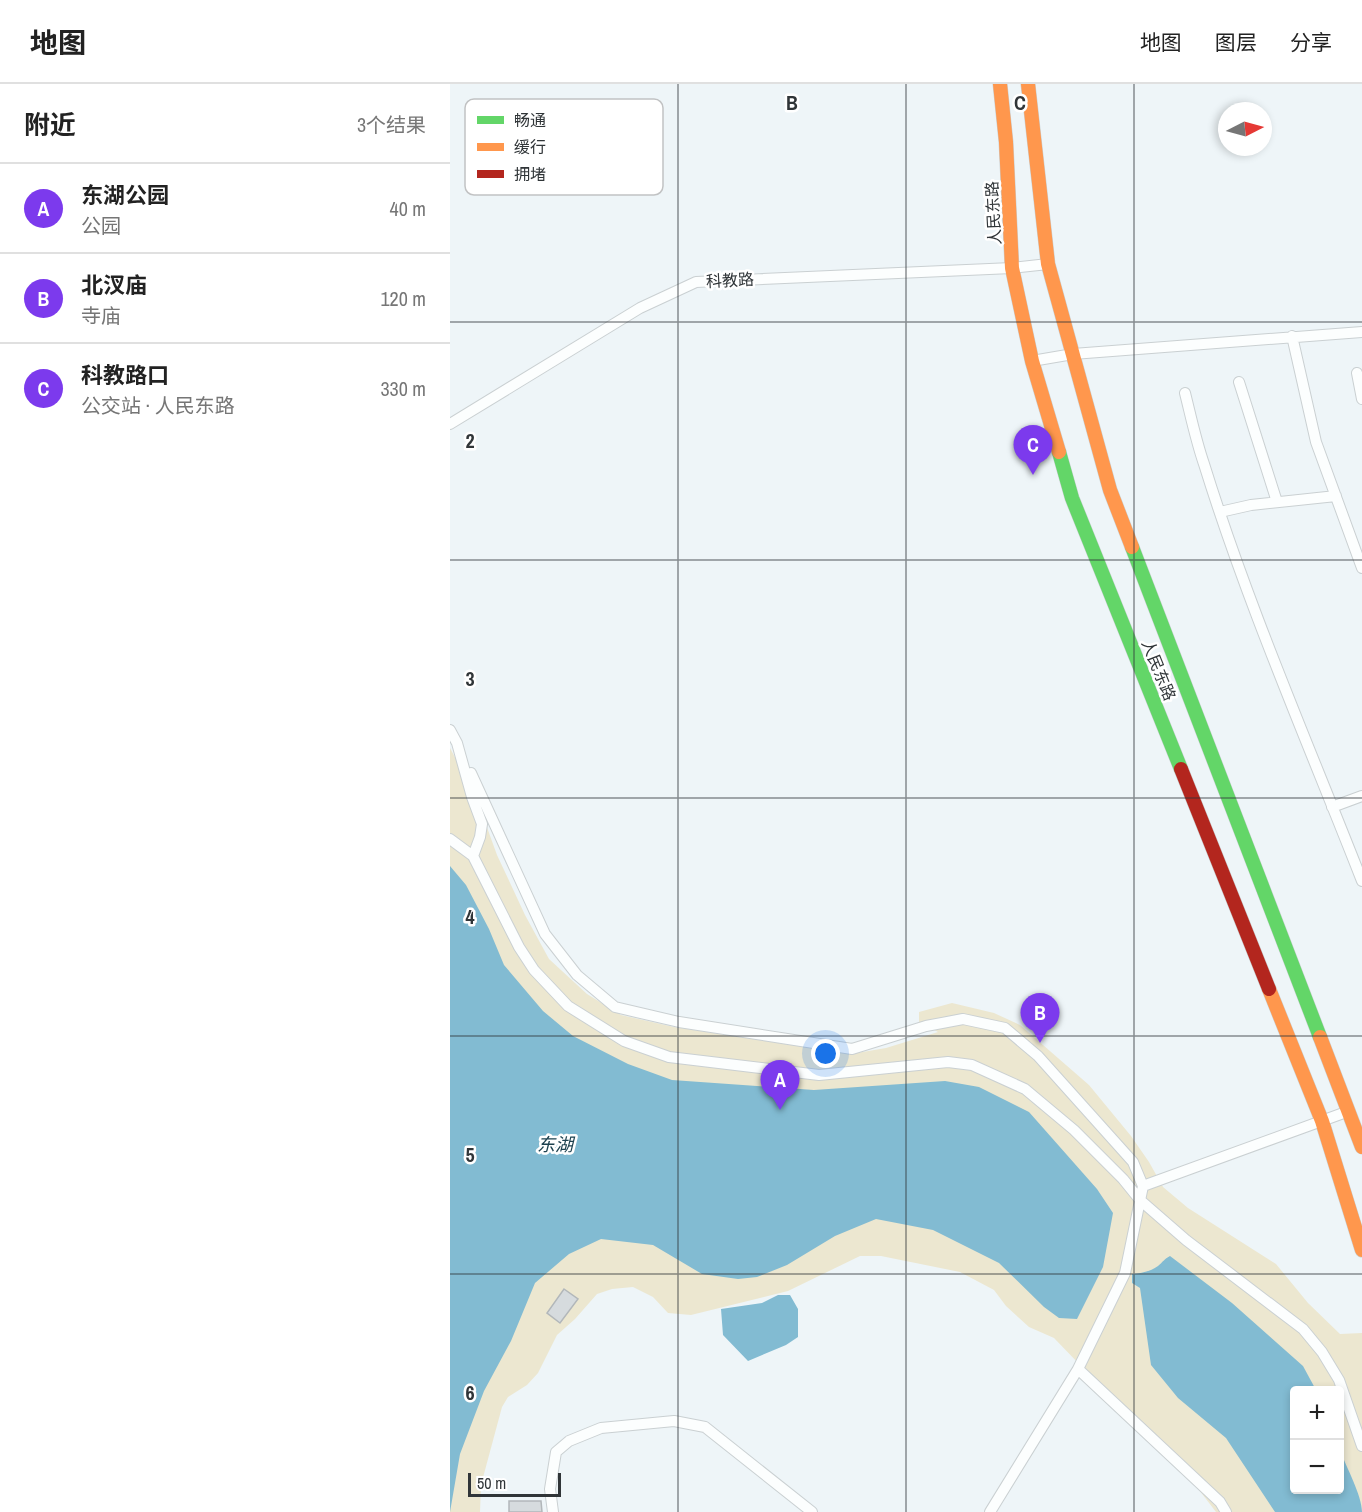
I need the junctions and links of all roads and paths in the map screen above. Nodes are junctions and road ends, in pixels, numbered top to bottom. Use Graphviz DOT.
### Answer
graph roads {
  1 [pos="1000,84"];
  2 [pos="1028,84"];
  3 [pos="1048,264"];
  4 [pos="1012,268"];
  5 [pos="1362,332"];
  6 [pos="1292,336"];
  7 [pos="1073,354"];
  8 [pos="1032,361"];
  9 [pos="1357,373"];
  10 [pos="1239,382"];
  11 [pos="1185,393"];
  12 [pos="1362,399"];
  13 [pos="450,424"];
  14 [pos="1336,496"];
  15 [pos="1277,502"];
  16 [pos="1220,512"];
  17 [pos="1359,551"];
  18 [pos="1362,568"];
  19 [pos="450,730"];
  20 [pos="457,743"];
  21 [pos="1362,796"];
  22 [pos="1332,807"];
  23 [pos="450,839"];
  24 [pos="472,856"];
  25 [pos="1362,881"];
  26 [pos="1349,1111"];
  27 [pos="1322,1121"];
  28 [pos="1362,1147"];
  29 [pos="1143,1186"];
  30 [pos="1140,1200"];
  31 [pos="1362,1251"];
  32 [pos="1078,1369"];
  33 [pos="1362,1446"];
  34 [pos="553,1512"];
  35 [pos="812,1512"];
  36 [pos="990,1512"];
  37 [pos="1226,1512"];
  1 -- 4 [label="main road, 人民东路"];
  2 -- 3 [label="main road, 人民东路"];
  3 -- 4 [label="street, 科教路"];
  3 -- 7 [label="main road, 人民东路"];
  4 -- 8 [label="main road, 人民东路"];
  4 -- 13 [label="street, 科教路"];
  5 -- 6 [label="street"];
  6 -- 7 [label="street"];
  6 -- 14 [label="street"];
  7 -- 8 [label="street"];
  7 -- 26 [label="main road, 人民东路"];
  8 -- 27 [label="main road, 人民东路"];
  9 -- 12 [label="street"];
  10 -- 15 [label="street"];
  11 -- 16 [label="street"];
  14 -- 15 [label="street"];
  14 -- 17 [label="street"];
  15 -- 16 [label="street"];
  16 -- 22 [label="street"];
  17 -- 18 [label="street"];
  19 -- 20 [label="street"];
  20 -- 24 [label="street"];
  20 -- 29 [label="street"];
  21 -- 22 [label="street"];
  22 -- 25 [label="street"];
  23 -- 24 [label="street"];
  24 -- 30 [label="street"];
  26 -- 27 [label="street"];
  26 -- 28 [label="main road, 人民东路"];
  27 -- 29 [label="street"];
  27 -- 31 [label="main road, 人民东路"];
  29 -- 30 [label="street"];
  30 -- 32 [label="street"];
  30 -- 33 [label="street"];
  32 -- 36 [label="street"];
  32 -- 37 [label="street"];
  34 -- 35 [label="street"];
}
